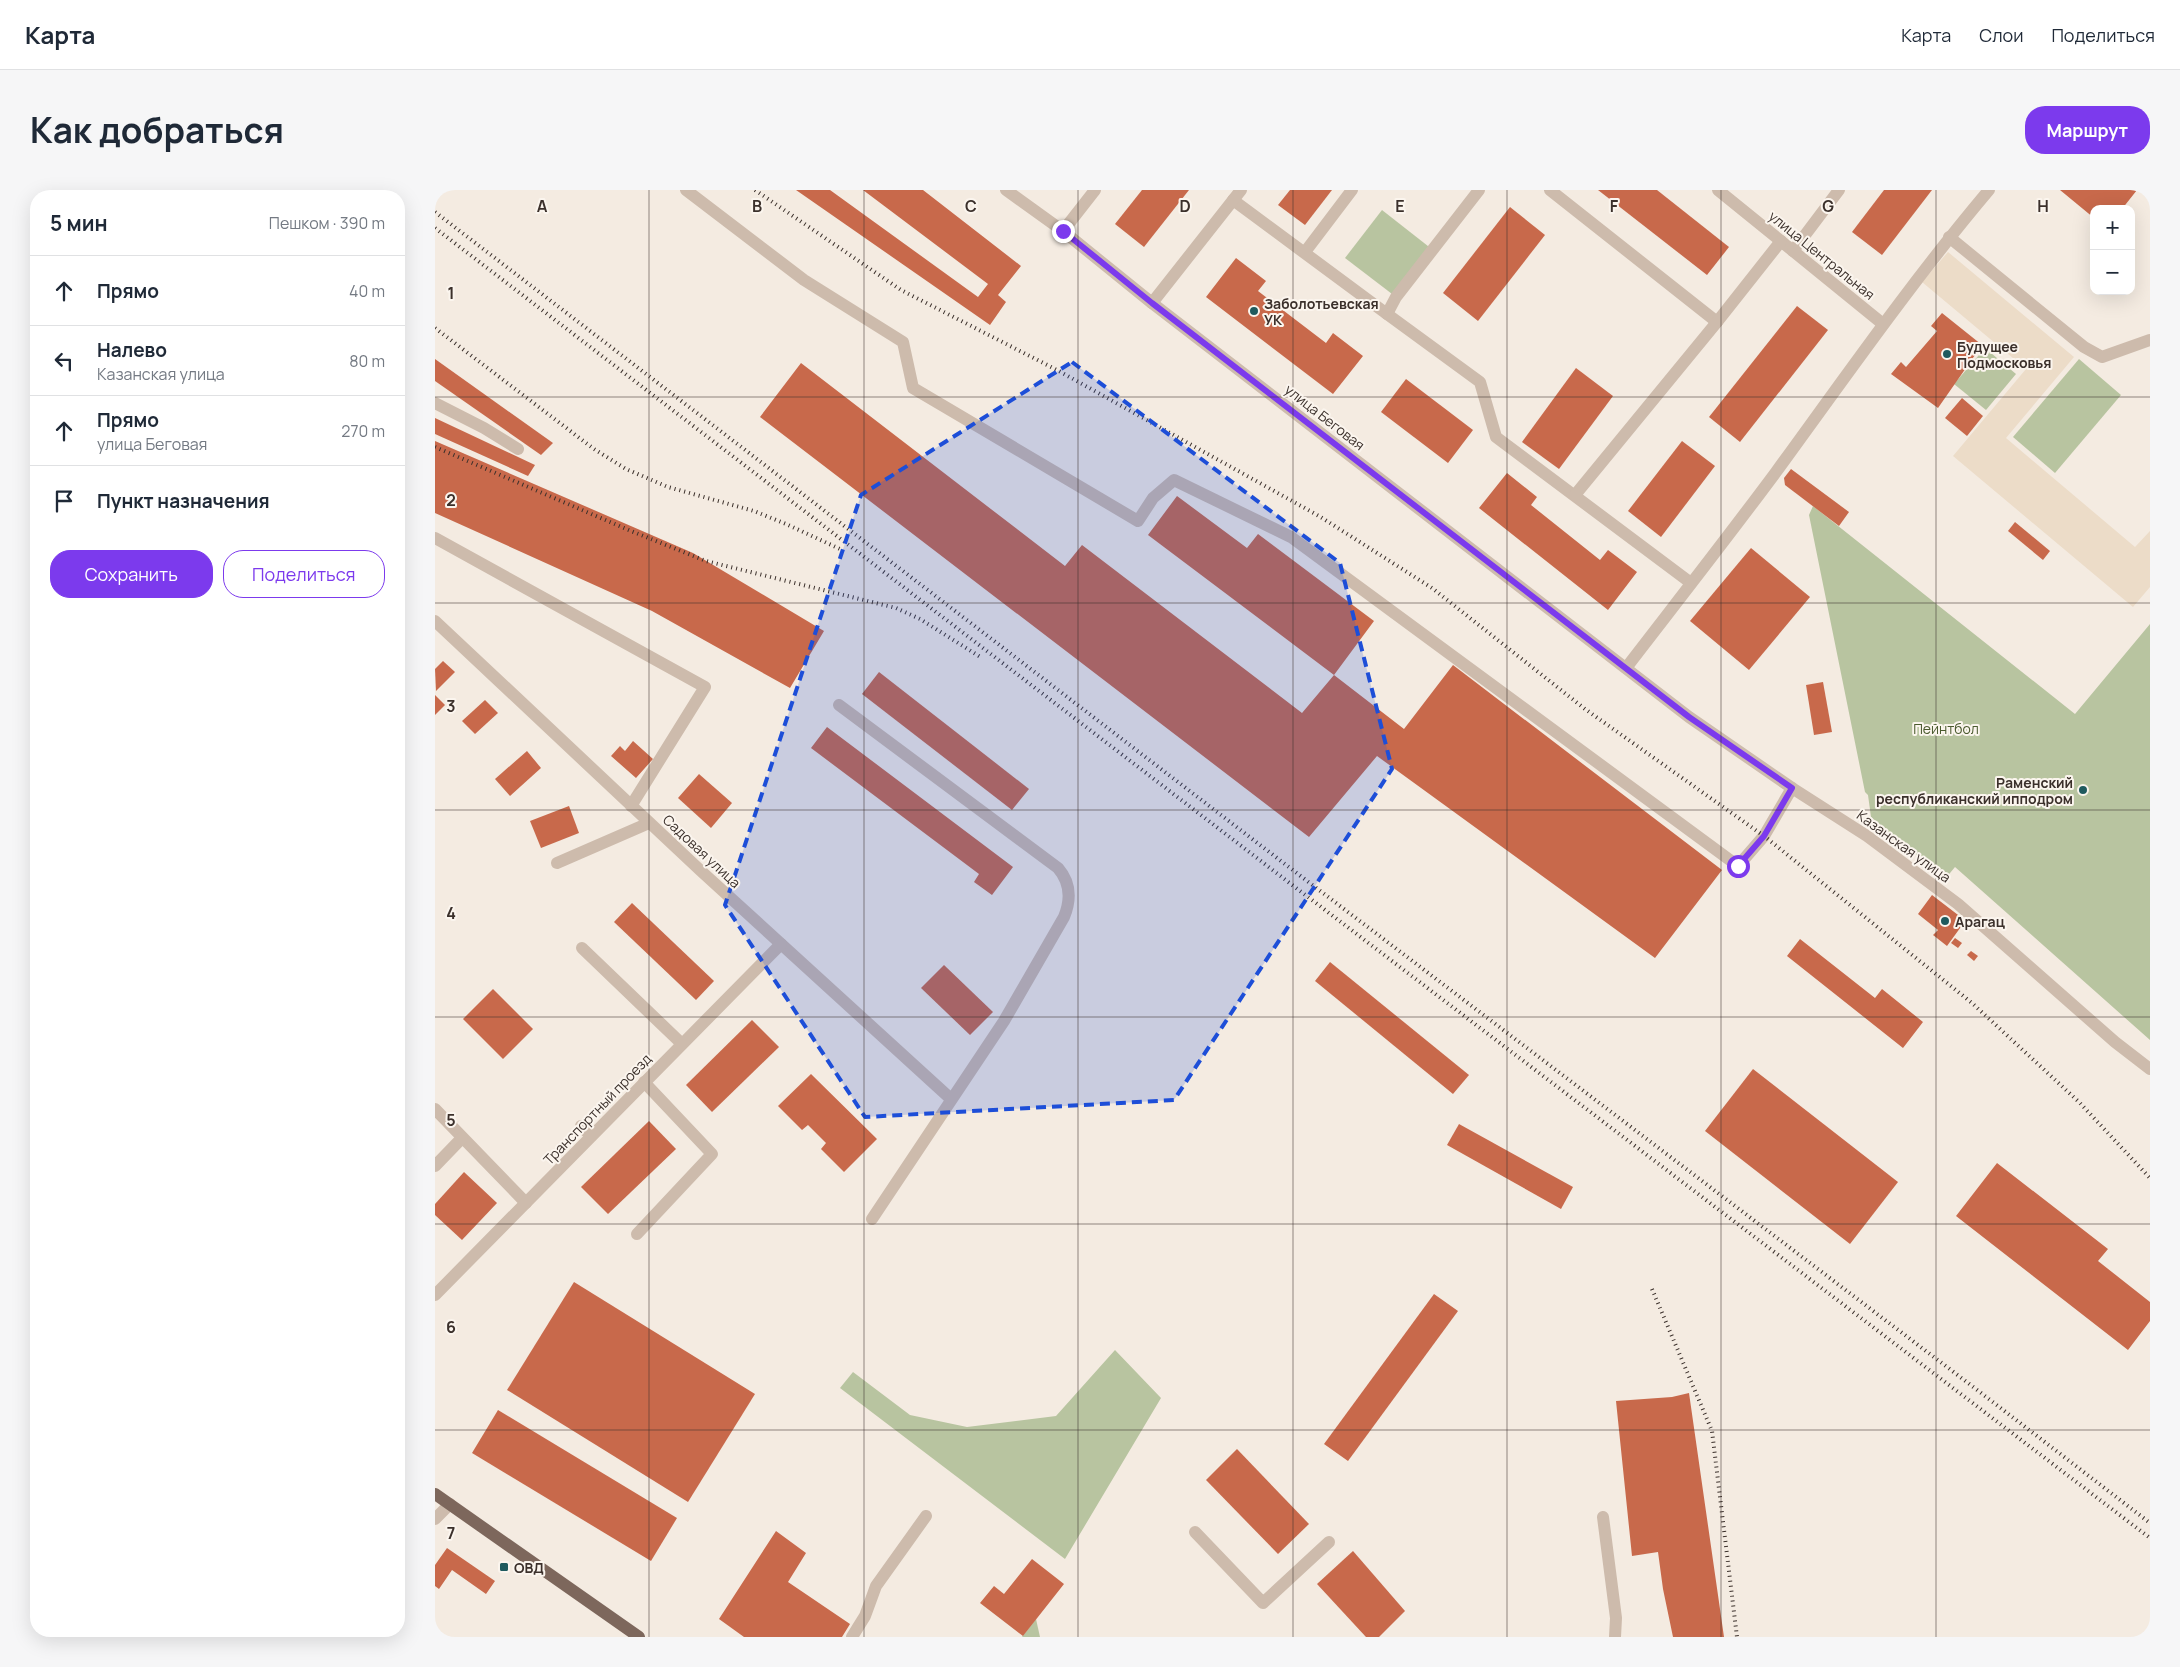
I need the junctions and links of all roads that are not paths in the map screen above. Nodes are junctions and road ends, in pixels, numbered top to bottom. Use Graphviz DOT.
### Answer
graph roads {
  1 [pos="686,190"];
  2 [pos="1006,190"];
  3 [pos="1095,190"];
  4 [pos="1352,190"];
  5 [pos="1479,190"];
  6 [pos="1550,190"];
  7 [pos="1718,190"];
  8 [pos="1839,190"];
  9 [pos="1989,190"];
  10 [pos="1237,195"];
  11 [pos="1063,231"];
  12 [pos="1949,237"];
  13 [pos="1781,240"];
  14 [pos="1793,251"];
  15 [pos="1305,252"];
  16 [pos="1152,303"];
  17 [pos="1387,314"];
  18 [pos="1717,322"];
  19 [pos="1883,324"];
  20 [pos="2150,340"];
  21 [pos="435,403"];
  22 [pos="518,449"];
  23 [pos="1575,495"];
  24 [pos="435,538"];
  25 [pos="1691,583"];
  26 [pos="435,621"];
  27 [pos="1626,668"];
  28 [pos="839,705"];
  29 [pos="1792,788"];
  30 [pos="631,806"];
  31 [pos="649,823"];
  32 [pos="557,862"];
  33 [pos="781,944"];
  34 [pos="581,948"];
  35 [pos="681,1043"];
  36 [pos="2150,1069"];
  37 [pos="644,1082"];
  38 [pos="951,1099"];
  39 [pos="435,1109"];
  40 [pos="581,1126"];
  41 [pos="591,1136"];
  42 [pos="462,1138"];
  43 [pos="435,1166"];
  44 [pos="527,1203"];
  45 [pos="872,1219"];
  46 [pos="637,1234"];
  47 [pos="435,1295"];
  48 [pos="435,1494"];
  49 [pos="450,1504"];
  50 [pos="926,1516"];
  51 [pos="1603,1517"];
  52 [pos="435,1519"];
  53 [pos="1195,1532"];
  54 [pos="1329,1542"];
  55 [pos="639,1637"];
  56 [pos="852,1637"];
  57 [pos="1615,1637"];
  1 -- 29 [label="street"];
  2 -- 11 [label="street, улица Беговая"];
  3 -- 11 [label="street"];
  4 -- 15 [label="street"];
  5 -- 17 [label="street"];
  6 -- 18 [label="street"];
  7 -- 13 [label="street, улица Центральная"];
  8 -- 14 [label="street"];
  9 -- 12 [label="street"];
  10 -- 15 [label="street"];
  10 -- 16 [label="street"];
  11 -- 16 [label="street, улица Беговая"];
  12 -- 19 [label="street"];
  12 -- 20 [label="street"];
  13 -- 14 [label="street, улица Центральная"];
  13 -- 18 [label="street"];
  14 -- 19 [label="street, улица Центральная"];
  15 -- 17 [label="street"];
  16 -- 27 [label="street, улица Беговая"];
  17 -- 23 [label="street"];
  18 -- 23 [label="street"];
  19 -- 25 [label="street"];
  21 -- 22 [label="street"];
  23 -- 25 [label="street"];
  24 -- 30 [label="street"];
  25 -- 27 [label="street"];
  26 -- 30 [label="street, Садовая улица"];
  27 -- 29 [label="street, Казанская улица"];
  28 -- 38 [label="street"];
  29 -- 36 [label="street, Казанская улица"];
  30 -- 31 [label="street, Садовая улица"];
  31 -- 32 [label="street"];
  31 -- 33 [label="street, Садовая улица"];
  33 -- 35 [label="street, Транспортный проезд"];
  33 -- 38 [label="street, Садовая улица"];
  34 -- 35 [label="street"];
  35 -- 37 [label="street, Транспортный проезд"];
  37 -- 41 [label="street, Транспортный проезд"];
  37 -- 46 [label="street"];
  38 -- 45 [label="street"];
  39 -- 42 [label="street"];
  40 -- 41 [label="street"];
  41 -- 44 [label="street, Транспортный проезд"];
  42 -- 43 [label="street"];
  42 -- 44 [label="street"];
  44 -- 47 [label="street, Транспортный проезд"];
  48 -- 49 [label="main road"];
  49 -- 52 [label="street"];
  49 -- 55 [label="main road"];
  50 -- 56 [label="street"];
  51 -- 57 [label="street"];
  53 -- 54 [label="street"];
}
